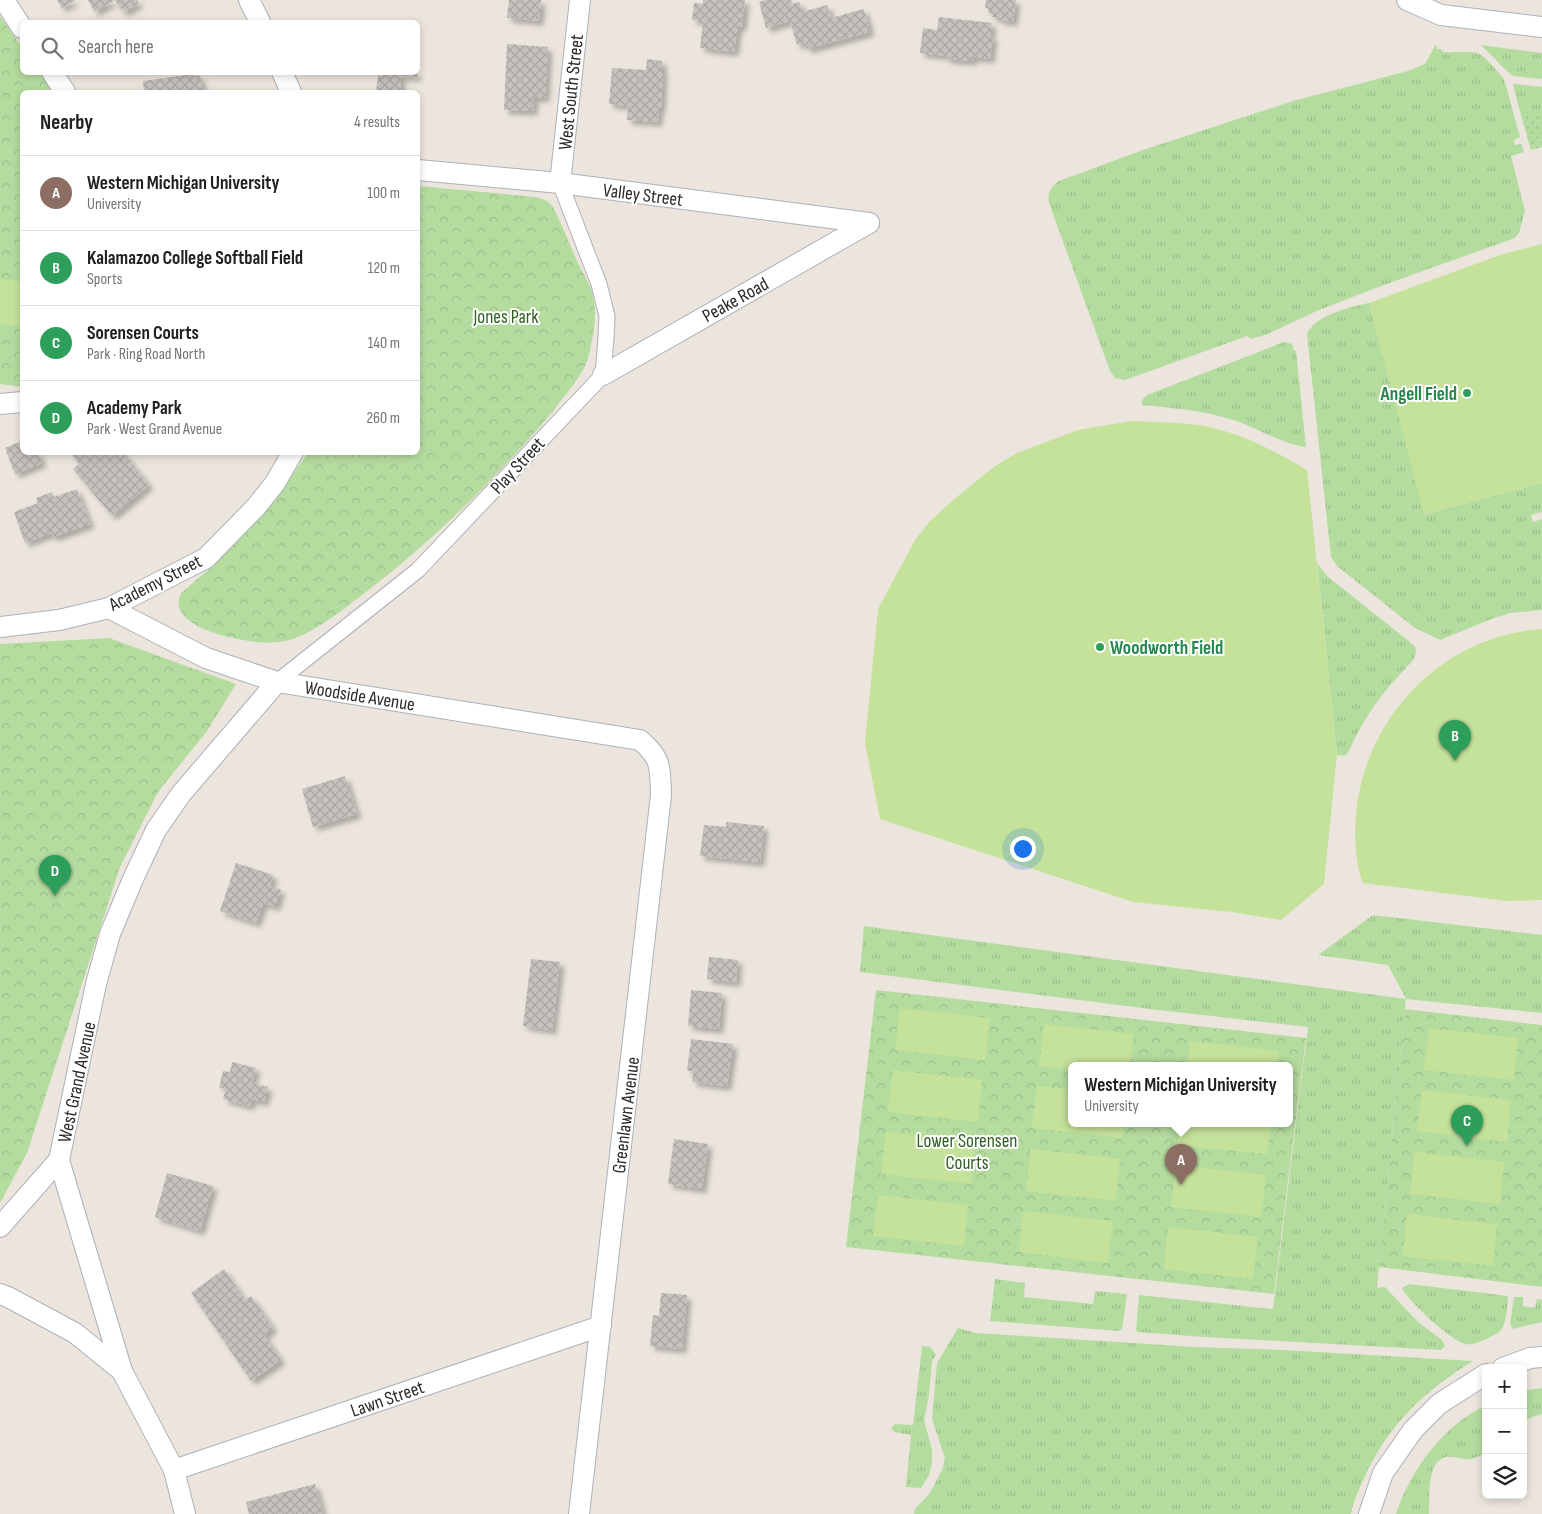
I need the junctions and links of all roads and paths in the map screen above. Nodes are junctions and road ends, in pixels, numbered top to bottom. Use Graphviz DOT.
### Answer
graph roads {
  1 [pos="4,0"];
  2 [pos="248,0"];
  3 [pos="580,0"];
  4 [pos="1408,0"];
  5 [pos="259,20"];
  6 [pos="20,25"];
  7 [pos="1542,27"];
  8 [pos="54,75"];
  9 [pos="283,75"];
  10 [pos="64,90"];
  11 [pos="290,90"];
  12 [pos="420,170"];
  13 [pos="560,183"];
  14 [pos="869,223"];
  15 [pos="602,375"];
  16 [pos="20,402"];
  17 [pos="0,404"];
  18 [pos="291,455"];
  19 [pos="109,608"];
  20 [pos="0,627"];
  21 [pos="277,682"];
  22 [pos="624,737"];
  23 [pos="59,1160"];
  24 [pos="0,1227"];
  25 [pos="0,1294"];
  26 [pos="600,1326"];
  27 [pos="1542,1357"];
  28 [pos="1514,1364"];
  29 [pos="122,1371"];
  30 [pos="1482,1377"];
  31 [pos="174,1470"];
  32 [pos="185,1514"];
  33 [pos="579,1514"];
  34 [pos="1369,1514"];
  1 -- 6 [label="street"];
  2 -- 5 [label="street"];
  3 -- 13 [label="street, West South Street"];
  4 -- 7 [label="street"];
  8 -- 10 [label="street"];
  9 -- 11 [label="street"];
  12 -- 13 [label="street, Valley Street"];
  13 -- 14 [label="street, Valley Street"];
  13 -- 15 [label="street"];
  14 -- 15 [label="street, Peake Road"];
  15 -- 21 [label="street, Play Street"];
  16 -- 17 [label="street"];
  18 -- 19 [label="street, Academy Street"];
  19 -- 20 [label="street, Academy Street"];
  19 -- 21 [label="street, Woodside Avenue"];
  21 -- 22 [label="street, Woodside Avenue"];
  21 -- 23 [label="street, West Grand Avenue"];
  22 -- 26 [label="street, Greenlawn Avenue"];
  23 -- 24 [label="street"];
  23 -- 29 [label="street, West Grand Avenue"];
  25 -- 29 [label="street"];
  26 -- 31 [label="street, Lawn Street"];
  26 -- 33 [label="street, Greenlawn Avenue"];
  27 -- 28 [label="street"];
  29 -- 31 [label="street, West Grand Avenue"];
  30 -- 34 [label="street"];
  31 -- 32 [label="street, West Grand Avenue"];
}
